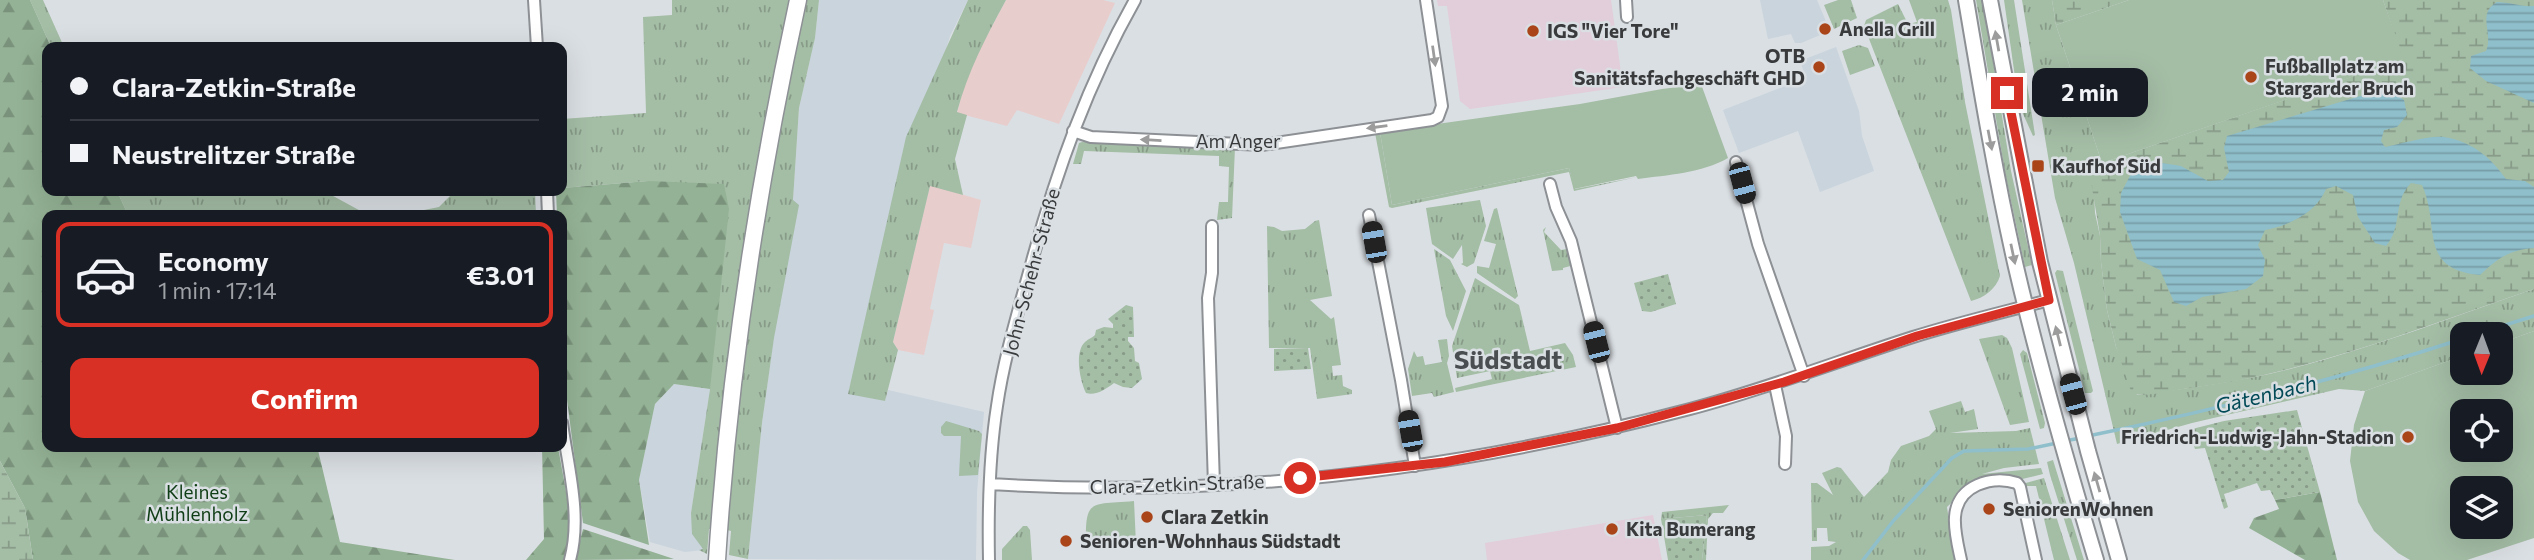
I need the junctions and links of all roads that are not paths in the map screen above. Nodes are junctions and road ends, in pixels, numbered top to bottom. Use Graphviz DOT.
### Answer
graph roads {
  1 [pos="534,0"];
  2 [pos="798,0"];
  3 [pos="1135,0"];
  4 [pos="1426,0"];
  5 [pos="1626,0"];
  6 [pos="1966,0"];
  7 [pos="1990,0"];
  8 [pos="1627,17"];
  9 [pos="537,42"];
  10 [pos="1073,131"];
  11 [pos="1736,162"];
  12 [pos="1550,184"];
  13 [pos="1369,215"];
  14 [pos="1212,226"];
  15 [pos="2049,300"];
  16 [pos="2025,306"];
  17 [pos="1804,376"];
  18 [pos="1775,385"];
  19 [pos="1617,428"];
  20 [pos="566,452"];
  21 [pos="1785,464"];
  22 [pos="1415,466"];
  23 [pos="990,484"];
  24 [pos="1214,485"];
  25 [pos="570,560"];
  26 [pos="717,560"];
  27 [pos="989,560"];
  28 [pos="1961,560"];
  29 [pos="2036,560"];
  30 [pos="2096,560"];
  31 [pos="2119,560"];
  1 -- 9 [label="street"];
  2 -- 26 [label="main road"];
  3 -- 10 [label="street, John-Schehr-Straße"];
  4 -- 10 [label="street, Am Anger, one-way"];
  5 -- 8 [label="street"];
  6 -- 16 [label="main road, one-way"];
  15 -- 7 [label="main road, one-way"];
  10 -- 23 [label="street, John-Schehr-Straße"];
  11 -- 17 [label="street"];
  12 -- 19 [label="street"];
  13 -- 22 [label="street"];
  14 -- 24 [label="street"];
  15 -- 16 [label="street, Clara-Zetkin-Straße"];
  31 -- 15 [label="main road, one-way"];
  16 -- 17 [label="street, Clara-Zetkin-Straße"];
  16 -- 30 [label="main road"];
  17 -- 18 [label="street, Clara-Zetkin-Straße"];
  18 -- 19 [label="street, Clara-Zetkin-Straße"];
  18 -- 21 [label="street"];
  19 -- 22 [label="street, Clara-Zetkin-Straße"];
  20 -- 25 [label="street"];
  22 -- 24 [label="street, Clara-Zetkin-Straße"];
  23 -- 24 [label="street, Clara-Zetkin-Straße"];
  23 -- 27 [label="street, John-Schehr-Straße"];
  28 -- 29 [label="street"];
}
